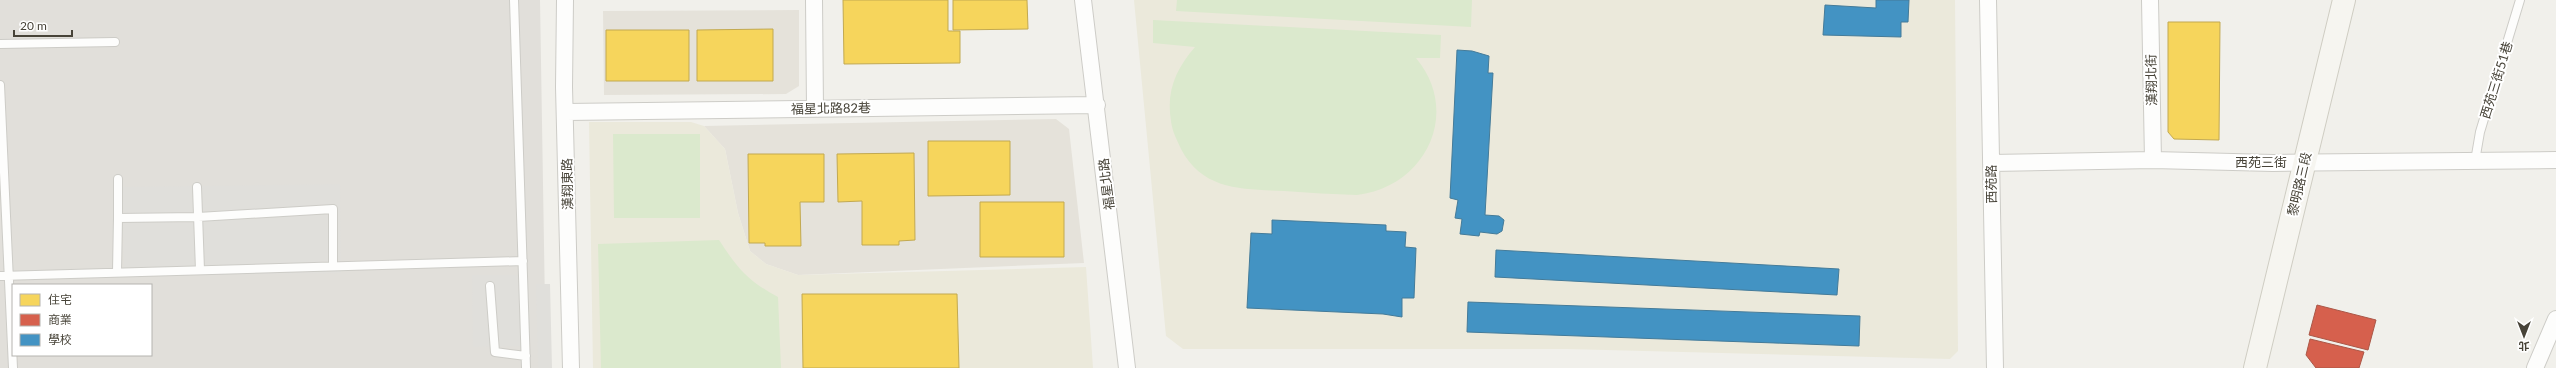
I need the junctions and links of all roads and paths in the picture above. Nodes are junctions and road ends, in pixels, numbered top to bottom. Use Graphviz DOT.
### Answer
graph roads {
  1 [pos="514,0"];
  2 [pos="565,0"];
  3 [pos="814,0"];
  4 [pos="1083,0"];
  5 [pos="1988,0"];
  6 [pos="2150,0"];
  7 [pos="2344,0"];
  8 [pos="2520,0"];
  9 [pos="115,42"];
  10 [pos="0,44"];
  11 [pos="0,85"];
  12 [pos="1096,105"];
  13 [pos="815,108"];
  14 [pos="566,112"];
  15 [pos="2153,160"];
  16 [pos="2556,160"];
  17 [pos="2475,161"];
  18 [pos="2304,162"];
  19 [pos="1991,163"];
  20 [pos="118,179"];
  21 [pos="197,187"];
  22 [pos="198,217"];
  23 [pos="118,218"];
  24 [pos="523,261"];
  25 [pos="333,266"];
  26 [pos="200,270"];
  27 [pos="117,272"];
  28 [pos="4,275"];
  29 [pos="490,286"];
  30 [pos="2556,319"];
  31 [pos="526,356"];
  32 [pos="13,368"];
  33 [pos="526,368"];
  34 [pos="571,368"];
  35 [pos="1127,368"];
  36 [pos="1994,368"];
  37 [pos="2255,368"];
  38 [pos="2535,368"];
  1 -- 24 [label="lane"];
  2 -- 14 [label="street, 漢翔東路"];
  3 -- 13 [label="street"];
  4 -- 12 [label="street, 福星北路"];
  5 -- 19 [label="street, 西苑路"];
  6 -- 15 [label="street, 漢翔北街"];
  7 -- 18 [label="main road, 黎明路三段"];
  8 -- 17 [label="lane, 西苑三街51巷"];
  9 -- 10 [label="lane"];
  11 -- 28 [label="lane"];
  12 -- 13 [label="street, 福星北路82巷"];
  12 -- 35 [label="street, 福星北路"];
  13 -- 14 [label="street, 福星北路82巷"];
  14 -- 34 [label="street, 漢翔東路"];
  15 -- 18 [label="street, 西苑三街"];
  15 -- 19 [label="street, 西苑三街"];
  16 -- 17 [label="street, 西苑三街"];
  17 -- 18 [label="street, 西苑三街"];
  18 -- 37 [label="main road, 黎明路三段"];
  19 -- 36 [label="street, 西苑路"];
  20 -- 23 [label="lane"];
  21 -- 22 [label="lane"];
  22 -- 23 [label="lane"];
  22 -- 25 [label="lane"];
  22 -- 26 [label="lane"];
  23 -- 27 [label="lane"];
  24 -- 25 [label="lane"];
  24 -- 31 [label="lane"];
  25 -- 26 [label="lane"];
  26 -- 27 [label="lane"];
  27 -- 28 [label="lane"];
  28 -- 32 [label="lane"];
  29 -- 31 [label="lane"];
  30 -- 38 [label="street"];
  31 -- 33 [label="lane"];
}
